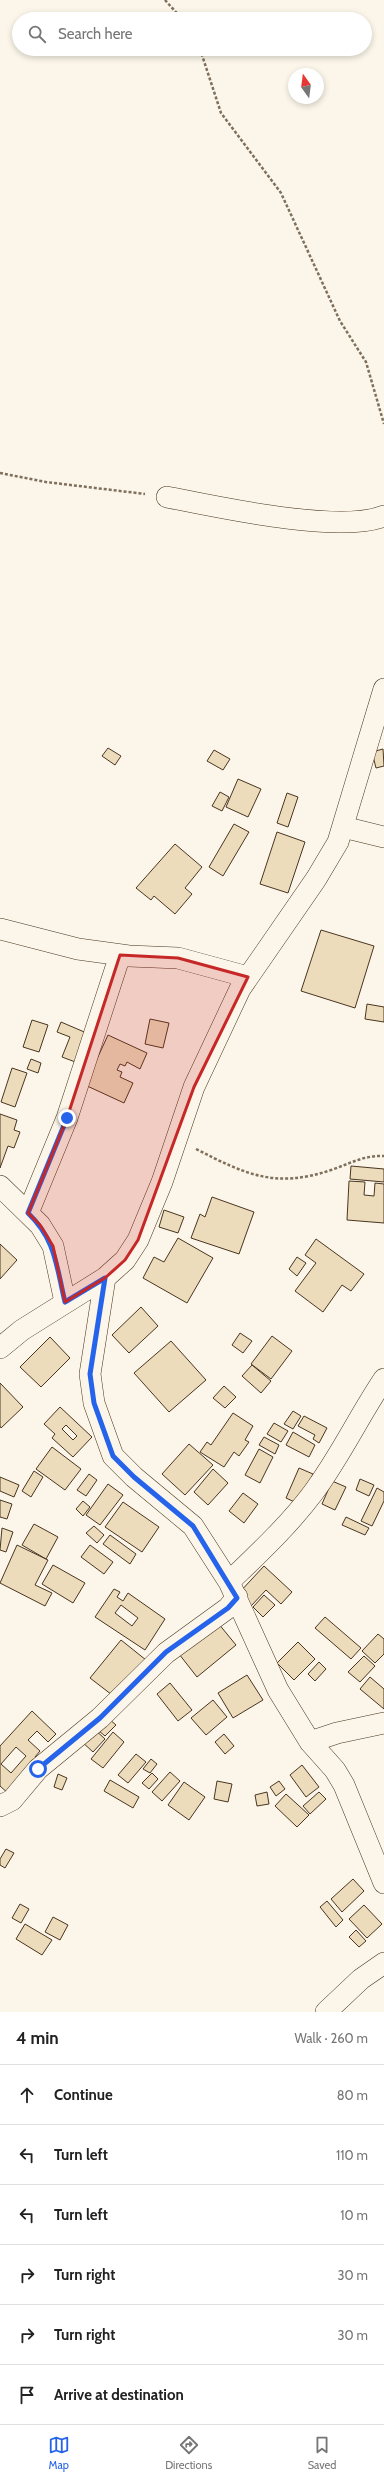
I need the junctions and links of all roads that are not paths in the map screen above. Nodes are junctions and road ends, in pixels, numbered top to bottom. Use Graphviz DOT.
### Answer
graph roads {
  1 [pos="168,497"];
  2 [pos="384,516"];
  3 [pos="384,689"];
  4 [pos="343,827"];
  5 [pos="384,837"];
  6 [pos="0,929"];
  7 [pos="120,955"];
  8 [pos="248,977"];
  9 [pos="0,1186"];
  10 [pos="28,1213"];
  11 [pos="105,1278"];
  12 [pos="65,1302"];
  13 [pos="0,1348"];
  14 [pos="384,1379"];
  15 [pos="233,1590"];
  16 [pos="384,1723"];
  17 [pos="310,1742"];
  18 [pos="0,1806"];
  19 [pos="384,1883"];
  20 [pos="384,1963"];
  21 [pos="326,2012"];
  1 -- 2 [label="street"];
  3 -- 4 [label="street"];
  4 -- 5 [label="street"];
  4 -- 8 [label="street"];
  6 -- 7 [label="street"];
  7 -- 8 [label="street"];
  7 -- 10 [label="street"];
  8 -- 11 [label="street"];
  9 -- 10 [label="street"];
  10 -- 12 [label="street"];
  11 -- 12 [label="street"];
  11 -- 15 [label="street"];
  12 -- 13 [label="street"];
  14 -- 15 [label="street"];
  15 -- 17 [label="street"];
  15 -- 18 [label="street"];
  16 -- 17 [label="street"];
  17 -- 19 [label="street"];
  20 -- 21 [label="street"];
}
